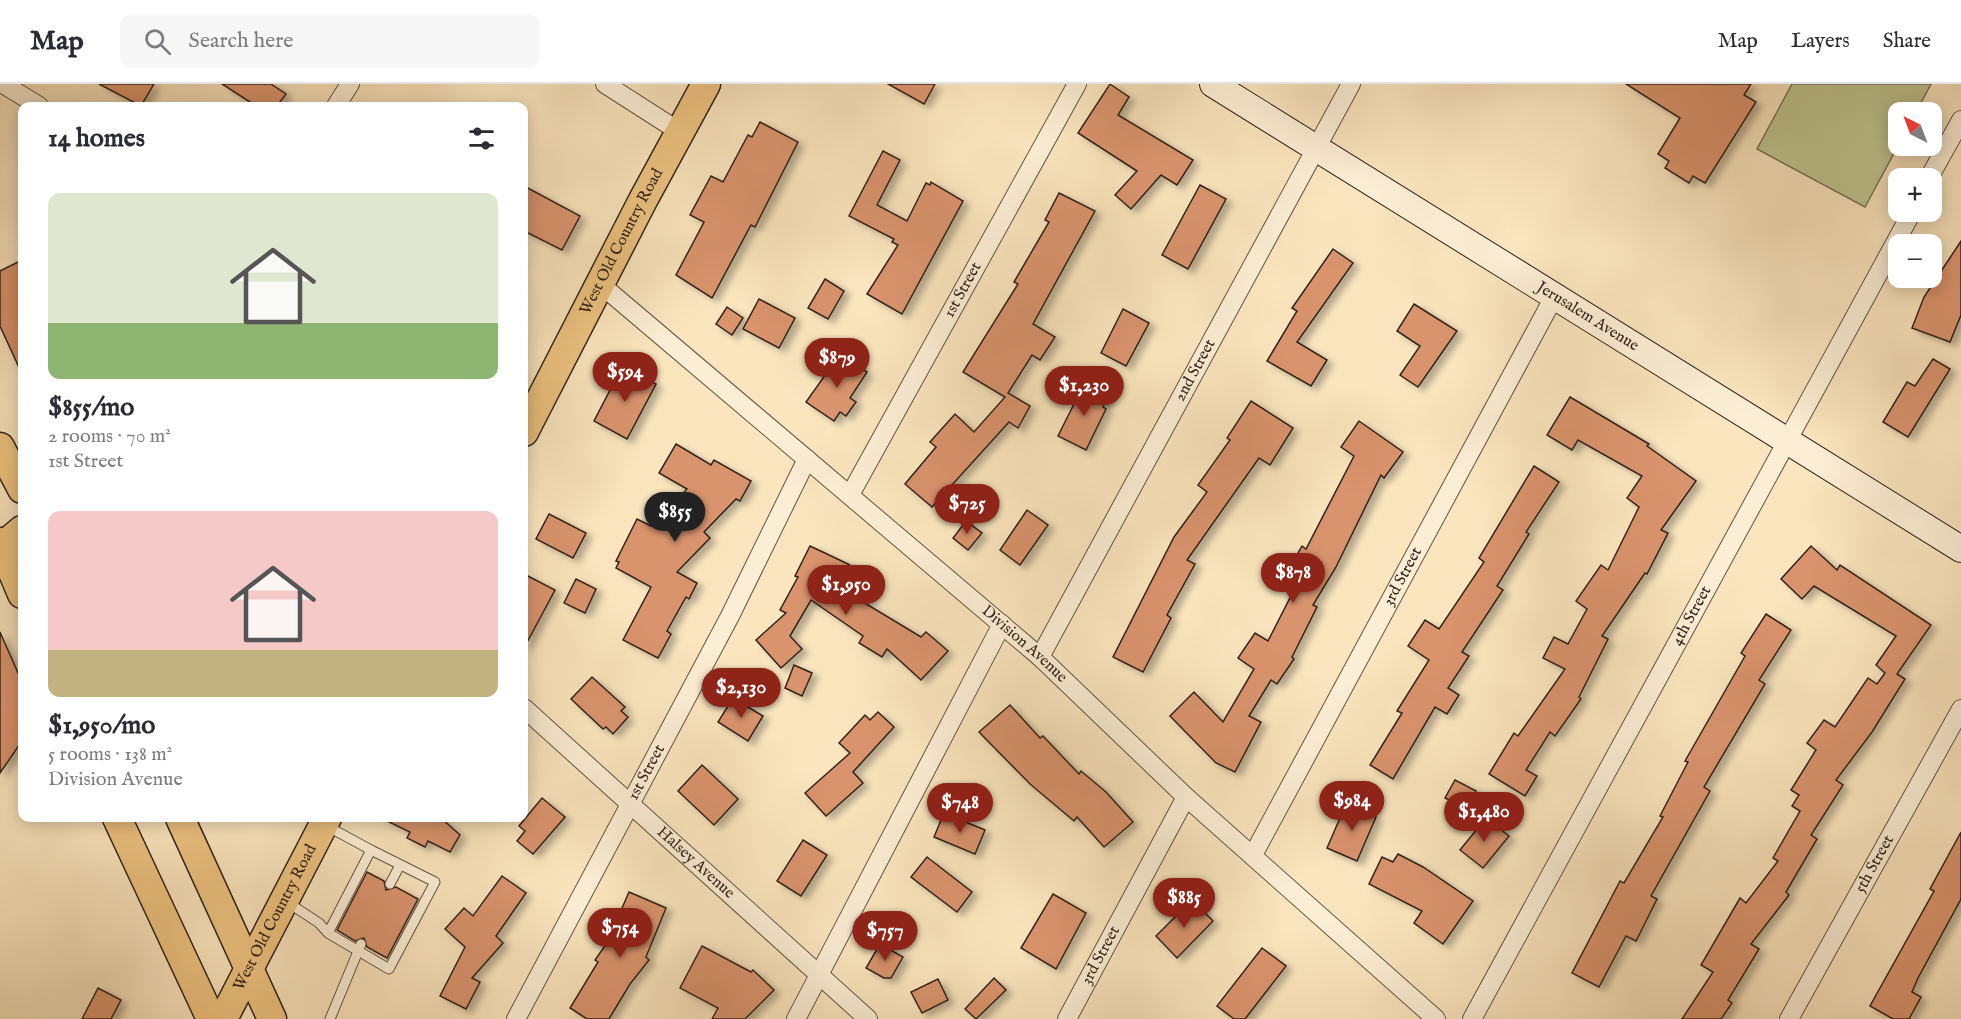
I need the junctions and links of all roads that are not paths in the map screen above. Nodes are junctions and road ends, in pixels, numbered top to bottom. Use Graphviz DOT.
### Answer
graph roads {
  1 [pos="3,84"];
  2 [pos="350,84"];
  3 [pos="605,84"];
  4 [pos="706,84"];
  5 [pos="1077,84"];
  6 [pos="1213,84"];
  7 [pos="1351,84"];
  8 [pos="32,102"];
  9 [pos="339,102"];
  10 [pos="1961,120"];
  11 [pos="680,132"];
  12 [pos="1317,149"];
  13 [pos="1935,168"];
  14 [pos="1907,222"];
  15 [pos="599,283"];
  16 [pos="1554,297"];
  17 [pos="528,415"];
  18 [pos="1788,441"];
  19 [pos="0,447"];
  20 [pos="807,459"];
  21 [pos="18,481"];
  22 [pos="850,495"];
  23 [pos="8,540"];
  24 [pos="1961,549"];
  25 [pos="18,579"];
  26 [pos="1002,624"];
  27 [pos="1040,657"];
  28 [pos="1961,709"];
  29 [pos="528,712"];
  30 [pos="1186,797"];
  31 [pos="628,804"];
  32 [pos="119,822"];
  33 [pos="182,822"];
  34 [pos="324,822"];
  35 [pos="327,822"];
  36 [pos="371,850"];
  37 [pos="1253,855"];
  38 [pos="400,865"];
  39 [pos="390,884"];
  40 [pos="285,901"];
  41 [pos="328,933"];
  42 [pos="359,948"];
  43 [pos="250,968"];
  44 [pos="819,975"];
  45 [pos="211,1019"];
  46 [pos="223,1019"];
  47 [pos="272,1019"];
  48 [pos="330,1019"];
  49 [pos="516,1019"];
  50 [pos="796,1019"];
  51 [pos="868,1019"];
  52 [pos="1067,1019"];
  53 [pos="1436,1019"];
  54 [pos="1472,1019"];
  55 [pos="1789,1019"];
  1 -- 8 [label="street"];
  2 -- 9 [label="street"];
  3 -- 11 [label="street"];
  4 -- 11 [label="main road, West Old Country Road"];
  5 -- 22 [label="street, 1st Street"];
  6 -- 12 [label="main road, Jerusalem Avenue"];
  7 -- 12 [label="street, 2nd Street"];
  10 -- 13 [label="street"];
  11 -- 15 [label="main road, West Old Country Road"];
  12 -- 16 [label="main road, Jerusalem Avenue"];
  12 -- 27 [label="street, 2nd Street"];
  14 -- 18 [label="street, 4th Street"];
  15 -- 17 [label="main road, West Old Country Road"];
  15 -- 20 [label="street, Division Avenue"];
  16 -- 18 [label="main road, Jerusalem Avenue"];
  16 -- 37 [label="street, 3rd Street"];
  18 -- 24 [label="main road, Jerusalem Avenue"];
  18 -- 54 [label="street, 4th Street"];
  19 -- 21 [label="main road"];
  20 -- 22 [label="street, Division Avenue"];
  20 -- 31 [label="street, 1st Street"];
  22 -- 26 [label="street, Division Avenue"];
  23 -- 25 [label="main road"];
  26 -- 27 [label="street, Division Avenue"];
  26 -- 44 [label="street"];
  27 -- 30 [label="street, Division Avenue"];
  28 -- 55 [label="street, 5th Street"];
  29 -- 31 [label="street, Halsey Avenue"];
  30 -- 37 [label="street, Division Avenue"];
  30 -- 52 [label="street, 3rd Street"];
  31 -- 44 [label="street, Halsey Avenue"];
  31 -- 49 [label="street, 1st Street"];
  32 -- 45 [label="main road"];
  33 -- 43 [label="main road"];
  34 -- 40 [label="main road, West Old Country Road"];
  35 -- 36 [label="lane"];
  36 -- 38 [label="lane"];
  36 -- 41 [label="lane"];
  37 -- 53 [label="street, Division Avenue"];
  38 -- 39 [label="lane"];
  38 -- 42 [label="lane"];
  40 -- 41 [label="lane"];
  40 -- 43 [label="main road, West Old Country Road"];
  41 -- 42 [label="lane"];
  42 -- 48 [label="lane"];
  43 -- 46 [label="main road, West Old Country Road"];
  43 -- 47 [label="main road"];
  44 -- 50 [label="street"];
  44 -- 51 [label="street, Halsey Avenue"];
}
